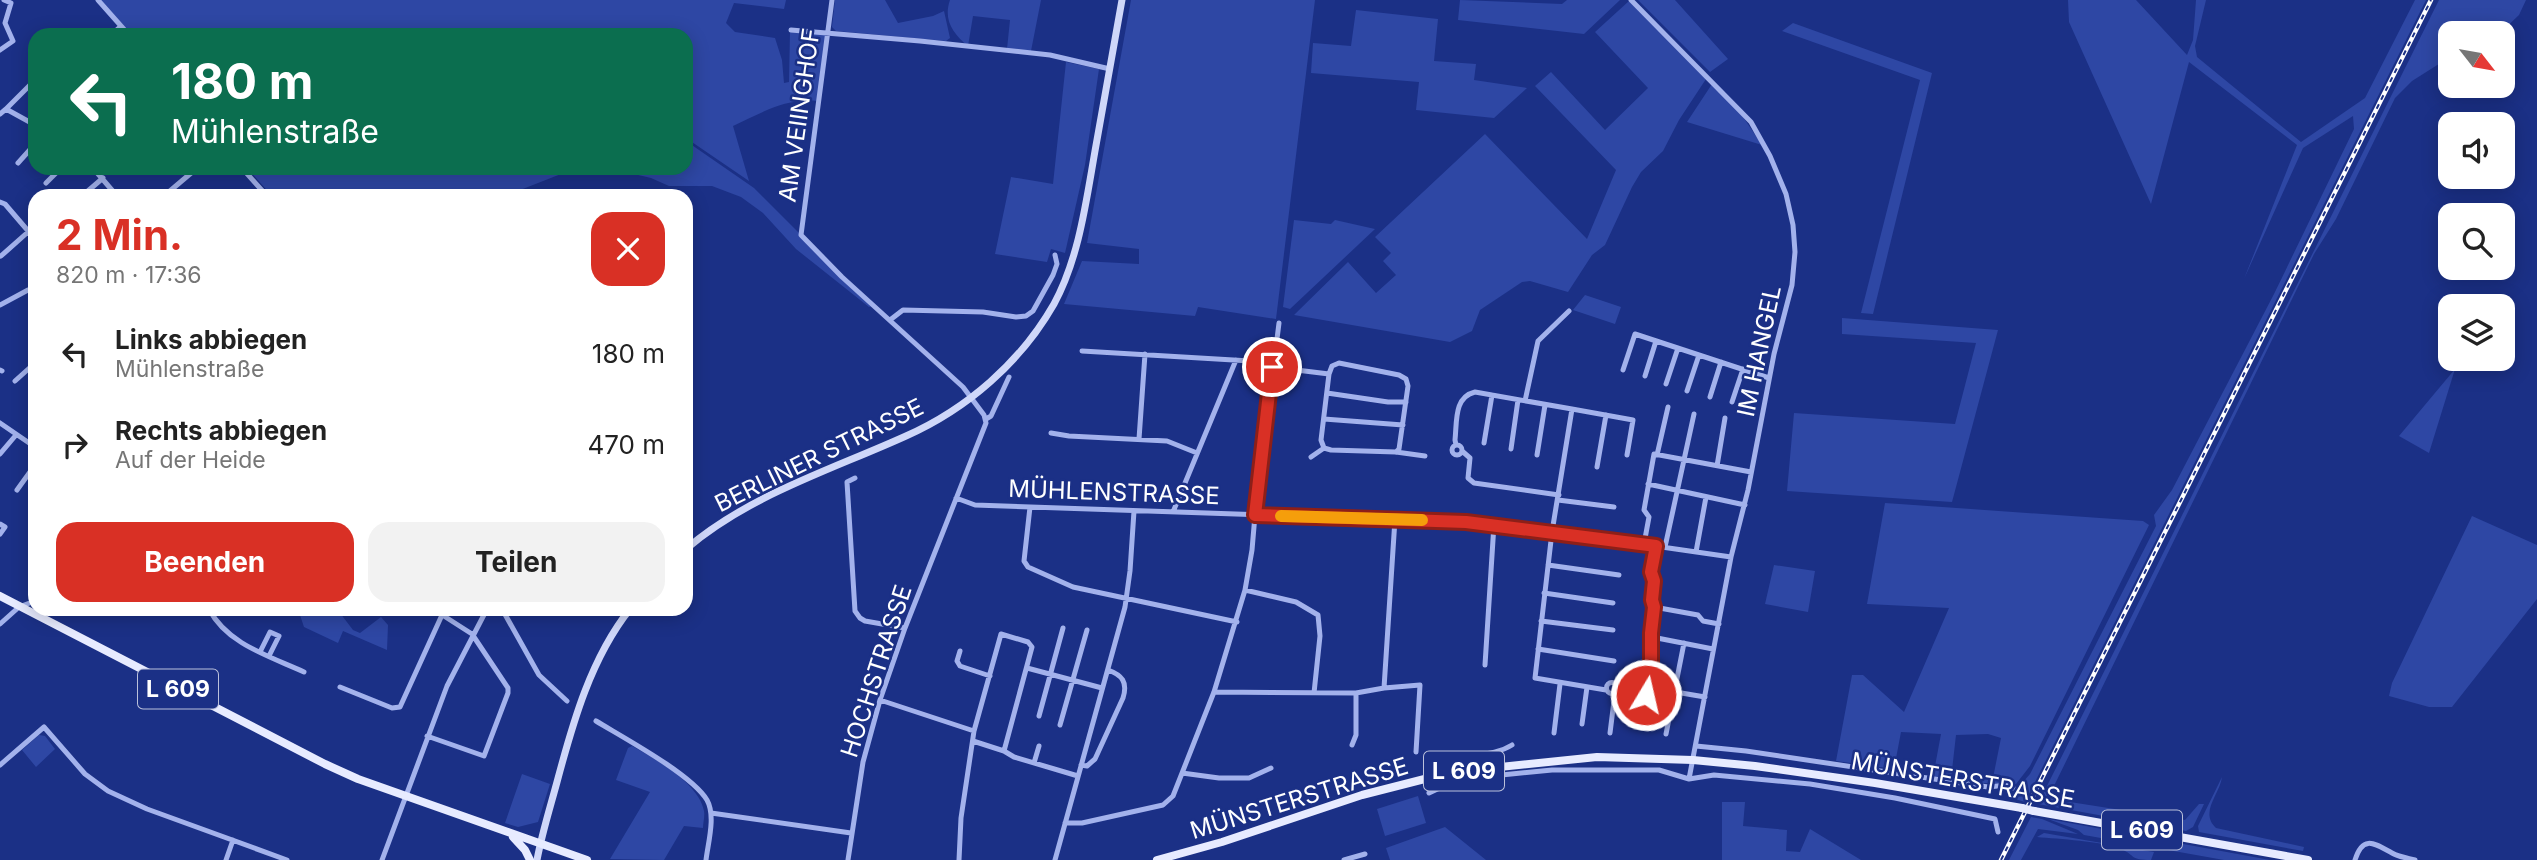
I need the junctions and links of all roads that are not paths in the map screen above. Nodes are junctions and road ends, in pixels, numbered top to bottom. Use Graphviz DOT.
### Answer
graph roads {
  1 [pos="4,0"];
  2 [pos="98,0"];
  3 [pos="832,0"];
  4 [pos="1122,0"];
  5 [pos="1631,0"];
  6 [pos="121,26"];
  7 [pos="791,30"];
  8 [pos="828,32"];
  9 [pos="0,50"];
  10 [pos="1110,69"];
  11 [pos="28,86"];
  12 [pos="2,110"];
  13 [pos="28,122"];
  14 [pos="28,152"];
  15 [pos="18,163"];
  16 [pos="54,175"];
  17 [pos="100,175"];
  18 [pos="184,175"];
  19 [pos="249,175"];
  20 [pos="103,178"];
  21 [pos="46,183"];
  22 [pos="90,189"];
  23 [pos="112,189"];
  24 [pos="171,189"];
  25 [pos="261,189"];
  26 [pos="2,205"];
  27 [pos="28,232"];
  28 [pos="1055,255"];
  29 [pos="1,256"];
  30 [pos="28,290"];
  31 [pos="0,305"];
  32 [pos="1569,311"];
  33 [pos="890,320"];
  34 [pos="1279,323"];
  35 [pos="1656,341"];
  36 [pos="1678,348"];
  37 [pos="1082,351"];
  38 [pos="1145,354"];
  39 [pos="1699,355"];
  40 [pos="1236,360"];
  41 [pos="1721,362"];
  42 [pos="1272,367"];
  43 [pos="28,369"];
  44 [pos="1742,369"];
  45 [pos="1623,370"];
  46 [pos="1329,374"];
  47 [pos="1645,376"];
  48 [pos="1009,377"];
  49 [pos="1769,378"];
  50 [pos="15,381"];
  51 [pos="1666,384"];
  52 [pos="1687,390"];
  53 [pos="1326,393"];
  54 [pos="1492,395"];
  55 [pos="1710,397"];
  56 [pos="971,398"];
  57 [pos="1522,401"];
  58 [pos="1406,402"];
  59 [pos="1732,402"];
  60 [pos="1545,405"];
  61 [pos="1668,407"];
  62 [pos="1572,409"];
  63 [pos="1694,414"];
  64 [pos="1606,415"];
  65 [pos="1725,418"];
  66 [pos="986,419"];
  67 [pos="1324,419"];
  68 [pos="0,423"];
  69 [pos="1403,425"];
  70 [pos="1052,433"];
  71 [pos="16,435"];
  72 [pos="1139,439"];
  73 [pos="28,443"];
  74 [pos="1484,443"];
  75 [pos="1324,448"];
  76 [pos="1511,449"];
  77 [pos="1396,452"];
  78 [pos="1197,453"];
  79 [pos="0,454"];
  80 [pos="1537,455"];
  81 [pos="1627,455"];
  82 [pos="1657,455"];
  83 [pos="1425,456"];
  84 [pos="1311,457"];
  85 [pos="1685,461"];
  86 [pos="1717,466"];
  87 [pos="1597,467"];
  88 [pos="1751,472"];
  89 [pos="28,475"];
  90 [pos="855,478"];
  91 [pos="1648,484"];
  92 [pos="17,490"];
  93 [pos="1678,490"];
  94 [pos="1559,497"];
  95 [pos="1706,497"];
  96 [pos="956,498"];
  97 [pos="1745,505"];
  98 [pos="1030,507"];
  99 [pos="1614,507"];
  100 [pos="1135,511"];
  101 [pos="1172,512"];
  102 [pos="1255,515"];
  103 [pos="1395,519"];
  104 [pos="0,524"];
  105 [pos="1494,524"];
  106 [pos="1552,531"];
  107 [pos="0,534"];
  108 [pos="693,543"];
  109 [pos="1644,544"];
  110 [pos="1656,546"];
  111 [pos="1665,547"];
  112 [pos="1696,552"];
  113 [pos="1731,557"];
  114 [pos="1548,565"];
  115 [pos="1619,575"];
  116 [pos="1245,590"];
  117 [pos="1544,593"];
  118 [pos="0,596"];
  119 [pos="1126,597"];
  120 [pos="1613,603"];
  121 [pos="28,604"];
  122 [pos="19,607"];
  123 [pos="1654,607"];
  124 [pos="28,612"];
  125 [pos="37,616"];
  126 [pos="214,616"];
  127 [pos="442,616"];
  128 [pos="444,616"];
  129 [pos="482,616"];
  130 [pos="506,616"];
  131 [pos="626,616"];
  132 [pos="1541,621"];
  133 [pos="1237,622"];
  134 [pos="0,624"];
  135 [pos="1719,624"];
  136 [pos="905,628"];
  137 [pos="1063,628"];
  138 [pos="1613,629"];
  139 [pos="1087,630"];
  140 [pos="472,634"];
  141 [pos="1652,637"];
  142 [pos="1684,643"];
  143 [pos="1538,649"];
  144 [pos="1713,649"];
  145 [pos="960,651"];
  146 [pos="260,652"];
  147 [pos="269,656"];
  148 [pos="1614,661"];
  149 [pos="1485,665"];
  150 [pos="1027,668"];
  151 [pos="1108,670"];
  152 [pos="304,672"];
  153 [pos="1051,675"];
  154 [pos="990,676"];
  155 [pos="1073,680"];
  156 [pos="1560,684"];
  157 [pos="340,687"];
  158 [pos="1587,687"];
  159 [pos="1646,687"];
  160 [pos="1102,688"];
  161 [pos="1384,688"];
  162 [pos="1214,692"];
  163 [pos="1675,692"];
  164 [pos="1314,693"];
  165 [pos="1356,693"];
  166 [pos="1704,697"];
  167 [pos="880,700"];
  168 [pos="567,701"];
  169 [pos="1039,716"];
  170 [pos="596,721"];
  171 [pos="1582,724"];
  172 [pos="1060,725"];
  173 [pos="1640,725"];
  174 [pos="974,732"];
  175 [pos="1554,733"];
  176 [pos="1610,733"];
  177 [pos="1666,734"];
  178 [pos="427,736"];
  179 [pos="973,741"];
  180 [pos="1352,745"];
  181 [pos="1512,745"];
  182 [pos="1039,746"];
  183 [pos="1696,746"];
  184 [pos="1004,751"];
  185 [pos="1416,752"];
  186 [pos="1693,760"];
  187 [pos="1034,763"];
  188 [pos="0,765"];
  189 [pos="1081,765"];
  190 [pos="1271,768"];
  191 [pos="1452,772"];
  192 [pos="1182,773"];
  193 [pos="1078,776"];
  194 [pos="1689,779"];
  195 [pos="2013,788"];
  196 [pos="1429,793"];
  197 [pos="406,796"];
  198 [pos="711,813"];
  199 [pos="1065,823"];
  200 [pos="1998,832"];
  201 [pos="508,833"];
  202 [pos="850,833"];
  203 [pos="233,840"];
  204 [pos="540,844"];
  205 [pos="1365,854"];
  206 [pos="226,860"];
  207 [pos="288,860"];
  208 [pos="382,860"];
  209 [pos="530,860"];
  210 [pos="537,860"];
  211 [pos="587,860"];
  212 [pos="706,860"];
  213 [pos="848,860"];
  214 [pos="959,860"];
  215 [pos="1055,860"];
  216 [pos="1157,860"];
  217 [pos="1344,860"];
  218 [pos="2308,860"];
  219 [pos="2356,860"];
  220 [pos="2415,860"];
  1 -- 9 [label="street"];
  2 -- 6 [label="street"];
  3 -- 8 [label="street, AM VEIINGHOF"];
  4 -- 10 [label="main road, BERLINER STRASSE"];
  5 -- 49 [label="street, IM HANGEL"];
  7 -- 8 [label="street"];
  8 -- 10 [label="street"];
  8 -- 33 [label="street, AM VEIINGHOF"];
  10 -- 56 [label="main road, BERLINER STRASSE"];
  11 -- 12 [label="street"];
  12 -- 13 [label="street"];
  14 -- 15 [label="street"];
  16 -- 21 [label="street"];
  17 -- 20 [label="street"];
  18 -- 24 [label="street"];
  19 -- 25 [label="street"];
  20 -- 22 [label="street"];
  20 -- 23 [label="street"];
  26 -- 27 [label="street"];
  27 -- 29 [label="street"];
  28 -- 33 [label="street"];
  30 -- 31 [label="street"];
  32 -- 57 [label="street"];
  33 -- 56 [label="street"];
  34 -- 42 [label="street"];
  35 -- 36 [label="street"];
  35 -- 45 [label="street"];
  35 -- 47 [label="street"];
  36 -- 39 [label="street"];
  36 -- 51 [label="street"];
  37 -- 38 [label="street"];
  38 -- 40 [label="street"];
  38 -- 72 [label="street"];
  39 -- 41 [label="street"];
  39 -- 52 [label="street"];
  40 -- 42 [label="street"];
  40 -- 78 [label="street"];
  41 -- 44 [label="street"];
  41 -- 55 [label="street"];
  42 -- 46 [label="street"];
  42 -- 102 [label="street"];
  43 -- 50 [label="street"];
  44 -- 49 [label="street"];
  44 -- 59 [label="street"];
  46 -- 53 [label="street"];
  46 -- 58 [label="street"];
  48 -- 66 [label="street, HOCHSTRASSE"];
  49 -- 88 [label="street, IM HANGEL"];
  53 -- 58 [label="street"];
  53 -- 67 [label="street"];
  54 -- 57 [label="street"];
  54 -- 74 [label="street"];
  54 -- 94 [label="street"];
  56 -- 66 [label="street"];
  56 -- 108 [label="main road, BERLINER STRASSE"];
  57 -- 60 [label="street"];
  57 -- 76 [label="street"];
  58 -- 69 [label="street"];
  60 -- 62 [label="street"];
  60 -- 80 [label="street"];
  61 -- 82 [label="street"];
  62 -- 64 [label="street"];
  62 -- 94 [label="street"];
  63 -- 85 [label="street"];
  64 -- 81 [label="street"];
  64 -- 87 [label="street"];
  65 -- 86 [label="street"];
  66 -- 96 [label="street, HOCHSTRASSE"];
  67 -- 69 [label="street"];
  67 -- 75 [label="street"];
  68 -- 71 [label="street"];
  69 -- 77 [label="street"];
  70 -- 72 [label="street"];
  71 -- 73 [label="street"];
  71 -- 79 [label="street"];
  72 -- 78 [label="street"];
  75 -- 77 [label="street"];
  75 -- 84 [label="street"];
  77 -- 83 [label="street"];
  78 -- 101 [label="street"];
  82 -- 85 [label="street"];
  82 -- 91 [label="street"];
  85 -- 86 [label="street"];
  85 -- 93 [label="street"];
  86 -- 88 [label="street"];
  88 -- 97 [label="street, IM HANGEL"];
  89 -- 92 [label="street"];
  90 -- 136 [label="street"];
  91 -- 93 [label="street"];
  91 -- 109 [label="street"];
  93 -- 95 [label="street"];
  93 -- 111 [label="street"];
  94 -- 99 [label="street"];
  94 -- 106 [label="street"];
  95 -- 97 [label="street"];
  95 -- 112 [label="street"];
  96 -- 98 [label="street, MÜHLENSTRASSE"];
  96 -- 136 [label="street, HOCHSTRASSE"];
  97 -- 113 [label="street, IM HANGEL"];
  98 -- 100 [label="street, MÜHLENSTRASSE"];
  98 -- 119 [label="street"];
  100 -- 101 [label="street, MÜHLENSTRASSE"];
  100 -- 119 [label="street"];
  101 -- 102 [label="street, MÜHLENSTRASSE"];
  102 -- 103 [label="street, MÜHLENSTRASSE"];
  102 -- 116 [label="street"];
  103 -- 105 [label="street, MÜHLENSTRASSE"];
  103 -- 161 [label="street"];
  104 -- 107 [label="street"];
  105 -- 106 [label="street, MÜHLENSTRASSE"];
  105 -- 149 [label="street"];
  106 -- 109 [label="street, MÜHLENSTRASSE"];
  106 -- 114 [label="street"];
  109 -- 110 [label="street, MÜHLENSTRASSE"];
  110 -- 111 [label="street, MÜHLENSTRASSE"];
  110 -- 123 [label="street"];
  111 -- 112 [label="street, MÜHLENSTRASSE"];
  112 -- 113 [label="street, MÜHLENSTRASSE"];
  113 -- 135 [label="street, IM HANGEL"];
  114 -- 115 [label="street"];
  114 -- 117 [label="street"];
  116 -- 133 [label="street"];
  116 -- 164 [label="street"];
  117 -- 120 [label="street"];
  117 -- 132 [label="street"];
  118 -- 122 [label="main road, L 609"];
  119 -- 133 [label="street"];
  119 -- 151 [label="street"];
  121 -- 122 [label="street"];
  122 -- 124 [label="main road, L 609"];
  122 -- 134 [label="street"];
  123 -- 135 [label="street"];
  123 -- 141 [label="street"];
  125 -- 197 [label="main road, L 609"];
  126 -- 146 [label="street"];
  127 -- 157 [label="street"];
  128 -- 140 [label="street"];
  129 -- 140 [label="street"];
  130 -- 168 [label="street"];
  131 -- 204 [label="main road"];
  132 -- 138 [label="street"];
  132 -- 143 [label="street"];
  133 -- 162 [label="street"];
  135 -- 144 [label="street, IM HANGEL"];
  136 -- 167 [label="street, HOCHSTRASSE"];
  137 -- 153 [label="street"];
  139 -- 155 [label="street"];
  140 -- 178 [label="street"];
  140 -- 178 [label="street"];
  141 -- 142 [label="street"];
  141 -- 159 [label="street"];
  142 -- 144 [label="street"];
  142 -- 163 [label="street"];
  143 -- 148 [label="street"];
  143 -- 156 [label="street"];
  144 -- 166 [label="street, IM HANGEL"];
  145 -- 154 [label="street"];
  146 -- 147 [label="street"];
  146 -- 147 [label="street"];
  147 -- 152 [label="street"];
  150 -- 153 [label="street"];
  150 -- 154 [label="street"];
  150 -- 184 [label="street"];
  151 -- 160 [label="street"];
  151 -- 189 [label="street"];
  153 -- 155 [label="street"];
  153 -- 169 [label="street"];
  154 -- 174 [label="street"];
  155 -- 160 [label="street"];
  155 -- 172 [label="street"];
  156 -- 158 [label="street"];
  156 -- 175 [label="street"];
  158 -- 171 [label="street"];
  158 -- 176 [label="street"];
  159 -- 163 [label="street"];
  159 -- 173 [label="street"];
  160 -- 189 [label="street"];
  161 -- 165 [label="street"];
  161 -- 185 [label="street"];
  162 -- 164 [label="street"];
  162 -- 192 [label="street"];
  163 -- 166 [label="street"];
  163 -- 177 [label="street"];
  164 -- 165 [label="street"];
  165 -- 180 [label="street"];
  166 -- 183 [label="street, IM HANGEL"];
  167 -- 174 [label="street"];
  167 -- 202 [label="street, HOCHSTRASSE"];
  170 -- 198 [label="street"];
  174 -- 179 [label="street"];
  178 -- 197 [label="street"];
  179 -- 184 [label="street"];
  179 -- 214 [label="street"];
  181 -- 191 [label="street, MÜNSTERSTRASSE"];
  182 -- 187 [label="street"];
  183 -- 186 [label="street, IM HANGEL"];
  183 -- 195 [label="street, MÜNSTERSTRASSE"];
  184 -- 187 [label="street"];
  186 -- 191 [label="main road, MÜNSTERSTRASSE / L 609"];
  186 -- 194 [label="street"];
  186 -- 218 [label="main road, MÜNSTERSTRASSE / L 609, bridge"];
  187 -- 193 [label="street"];
  188 -- 203 [label="street"];
  189 -- 193 [label="street"];
  190 -- 192 [label="street"];
  191 -- 216 [label="main road, MÜNSTERSTRASSE / L 609"];
  192 -- 199 [label="street"];
  193 -- 199 [label="street"];
  194 -- 196 [label="street, MÜNSTERSTRASSE"];
  194 -- 200 [label="street, MÜNSTERSTRASSE"];
  197 -- 201 [label="main road, L 609"];
  197 -- 208 [label="street"];
  198 -- 202 [label="street"];
  198 -- 212 [label="street"];
  199 -- 215 [label="street"];
  201 -- 204 [label="main road, L 609"];
  201 -- 209 [label="main road"];
  202 -- 213 [label="street, HOCHSTRASSE"];
  203 -- 206 [label="street"];
  203 -- 207 [label="street"];
  204 -- 210 [label="main road"];
  204 -- 211 [label="main road, L 609"];
  205 -- 217 [label="street"];
  219 -- 220 [label="street"];
}
